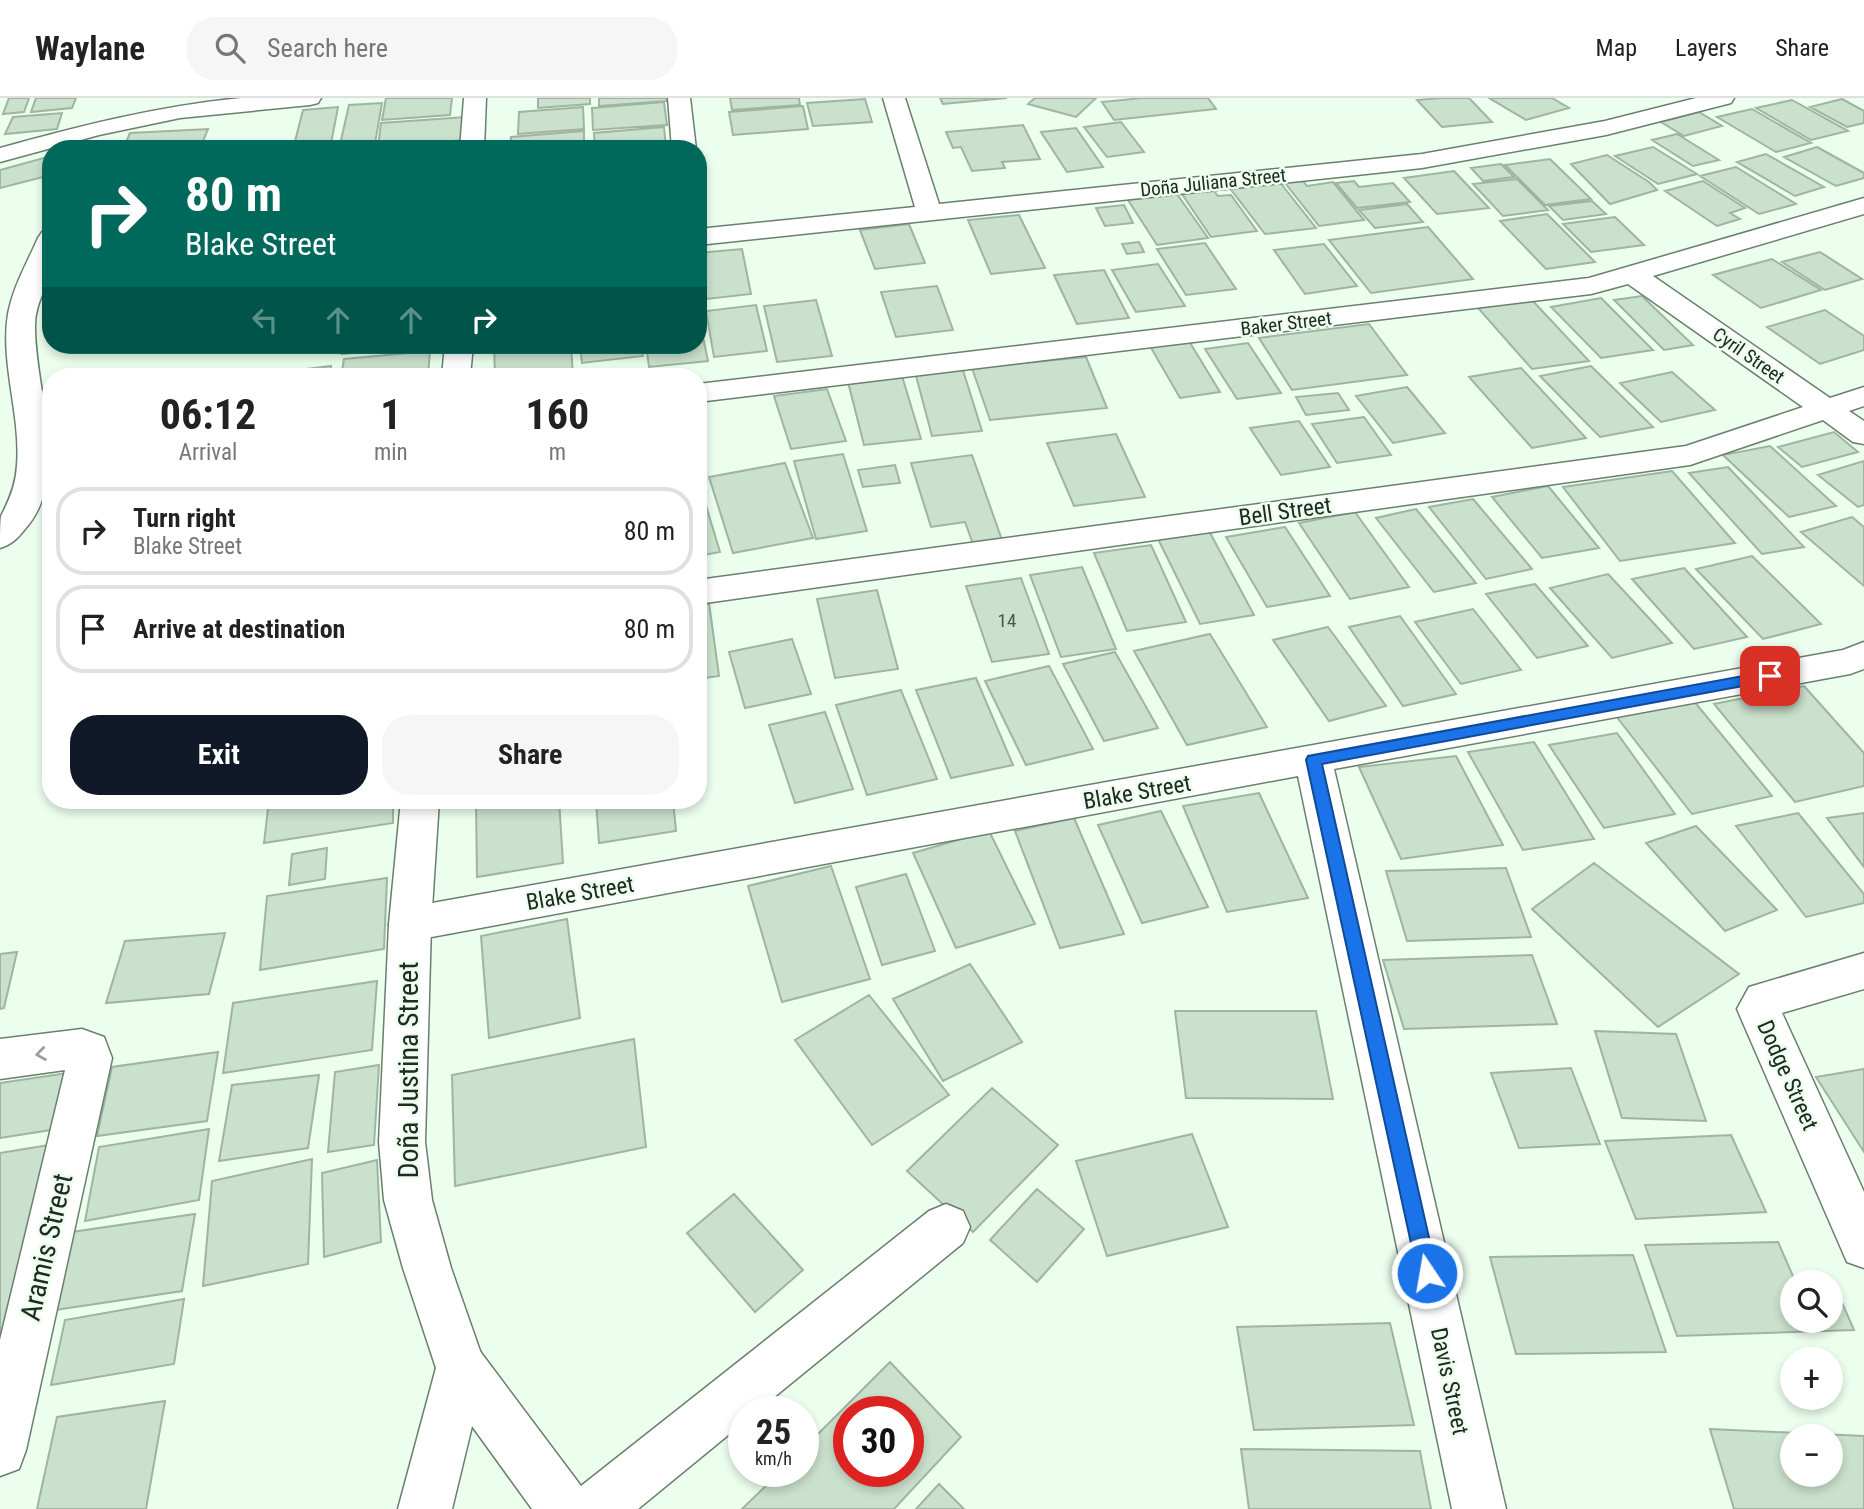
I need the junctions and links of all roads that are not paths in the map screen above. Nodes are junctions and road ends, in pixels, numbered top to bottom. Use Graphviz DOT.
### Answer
graph roads {
  1 [pos="310,98"];
  2 [pos="475,98"];
  3 [pos="679,98"];
  4 [pos="894,98"];
  5 [pos="1723,98"];
  6 [pos="95,129"];
  7 [pos="55,140"];
  8 [pos="473,140"];
  9 [pos="683,140"];
  10 [pos="42,144"];
  11 [pos="0,155"];
  12 [pos="1864,206"];
  13 [pos="929,211"];
  14 [pos="707,236"];
  15 [pos="42,259"];
  16 [pos="1633,275"];
  17 [pos="19,312"];
  18 [pos="42,316"];
  19 [pos="707,392"];
  20 [pos="1864,396"];
  21 [pos="1827,409"];
  22 [pos="1864,435"];
  23 [pos="0,537"];
  24 [pos="707,591"];
  25 [pos="1864,655"];
  26 [pos="1313,760"];
  27 [pos="419,809"];
  28 [pos="410,924"];
  29 [pos="1864,971"];
  30 [pos="0,1059"];
  31 [pos="946,1227"];
  32 [pos="1864,1245"];
  33 [pos="461,1368"];
  34 [pos="0,1450"];
  35 [pos="425,1509"];
  36 [pos="565,1509"];
  37 [pos="595,1509"];
  38 [pos="1479,1509"];
  1 -- 6 [label="street"];
  2 -- 8 [label="street"];
  3 -- 9 [label="street"];
  4 -- 13 [label="street"];
  5 -- 13 [label="street, Doña Juliana Street"];
  6 -- 7 [label="street"];
  10 -- 11 [label="street"];
  12 -- 16 [label="street, Baker Street"];
  13 -- 14 [label="street, Doña Juliana Street"];
  15 -- 17 [label="street"];
  16 -- 19 [label="street, Baker Street"];
  16 -- 21 [label="street, Cyril Street"];
  17 -- 18 [label="street"];
  17 -- 23 [label="street"];
  20 -- 21 [label="street, Bell Street"];
  21 -- 22 [label="street, Cyril Street"];
  21 -- 24 [label="street, Bell Street"];
  25 -- 26 [label="street, Blake Street"];
  26 -- 28 [label="street, Blake Street"];
  26 -- 38 [label="street, Davis Street"];
  27 -- 28 [label="street, Doña Justina Street"];
  28 -- 33 [label="street, Doña Justina Street"];
  29 -- 32 [label="street, Dodge Street"];
  34 -- 30 [label="street, Aramis Street, one-way"];
  31 -- 37 [label="street"];
  33 -- 35 [label="street"];
  33 -- 36 [label="street, Doña Justina Street"];
}
